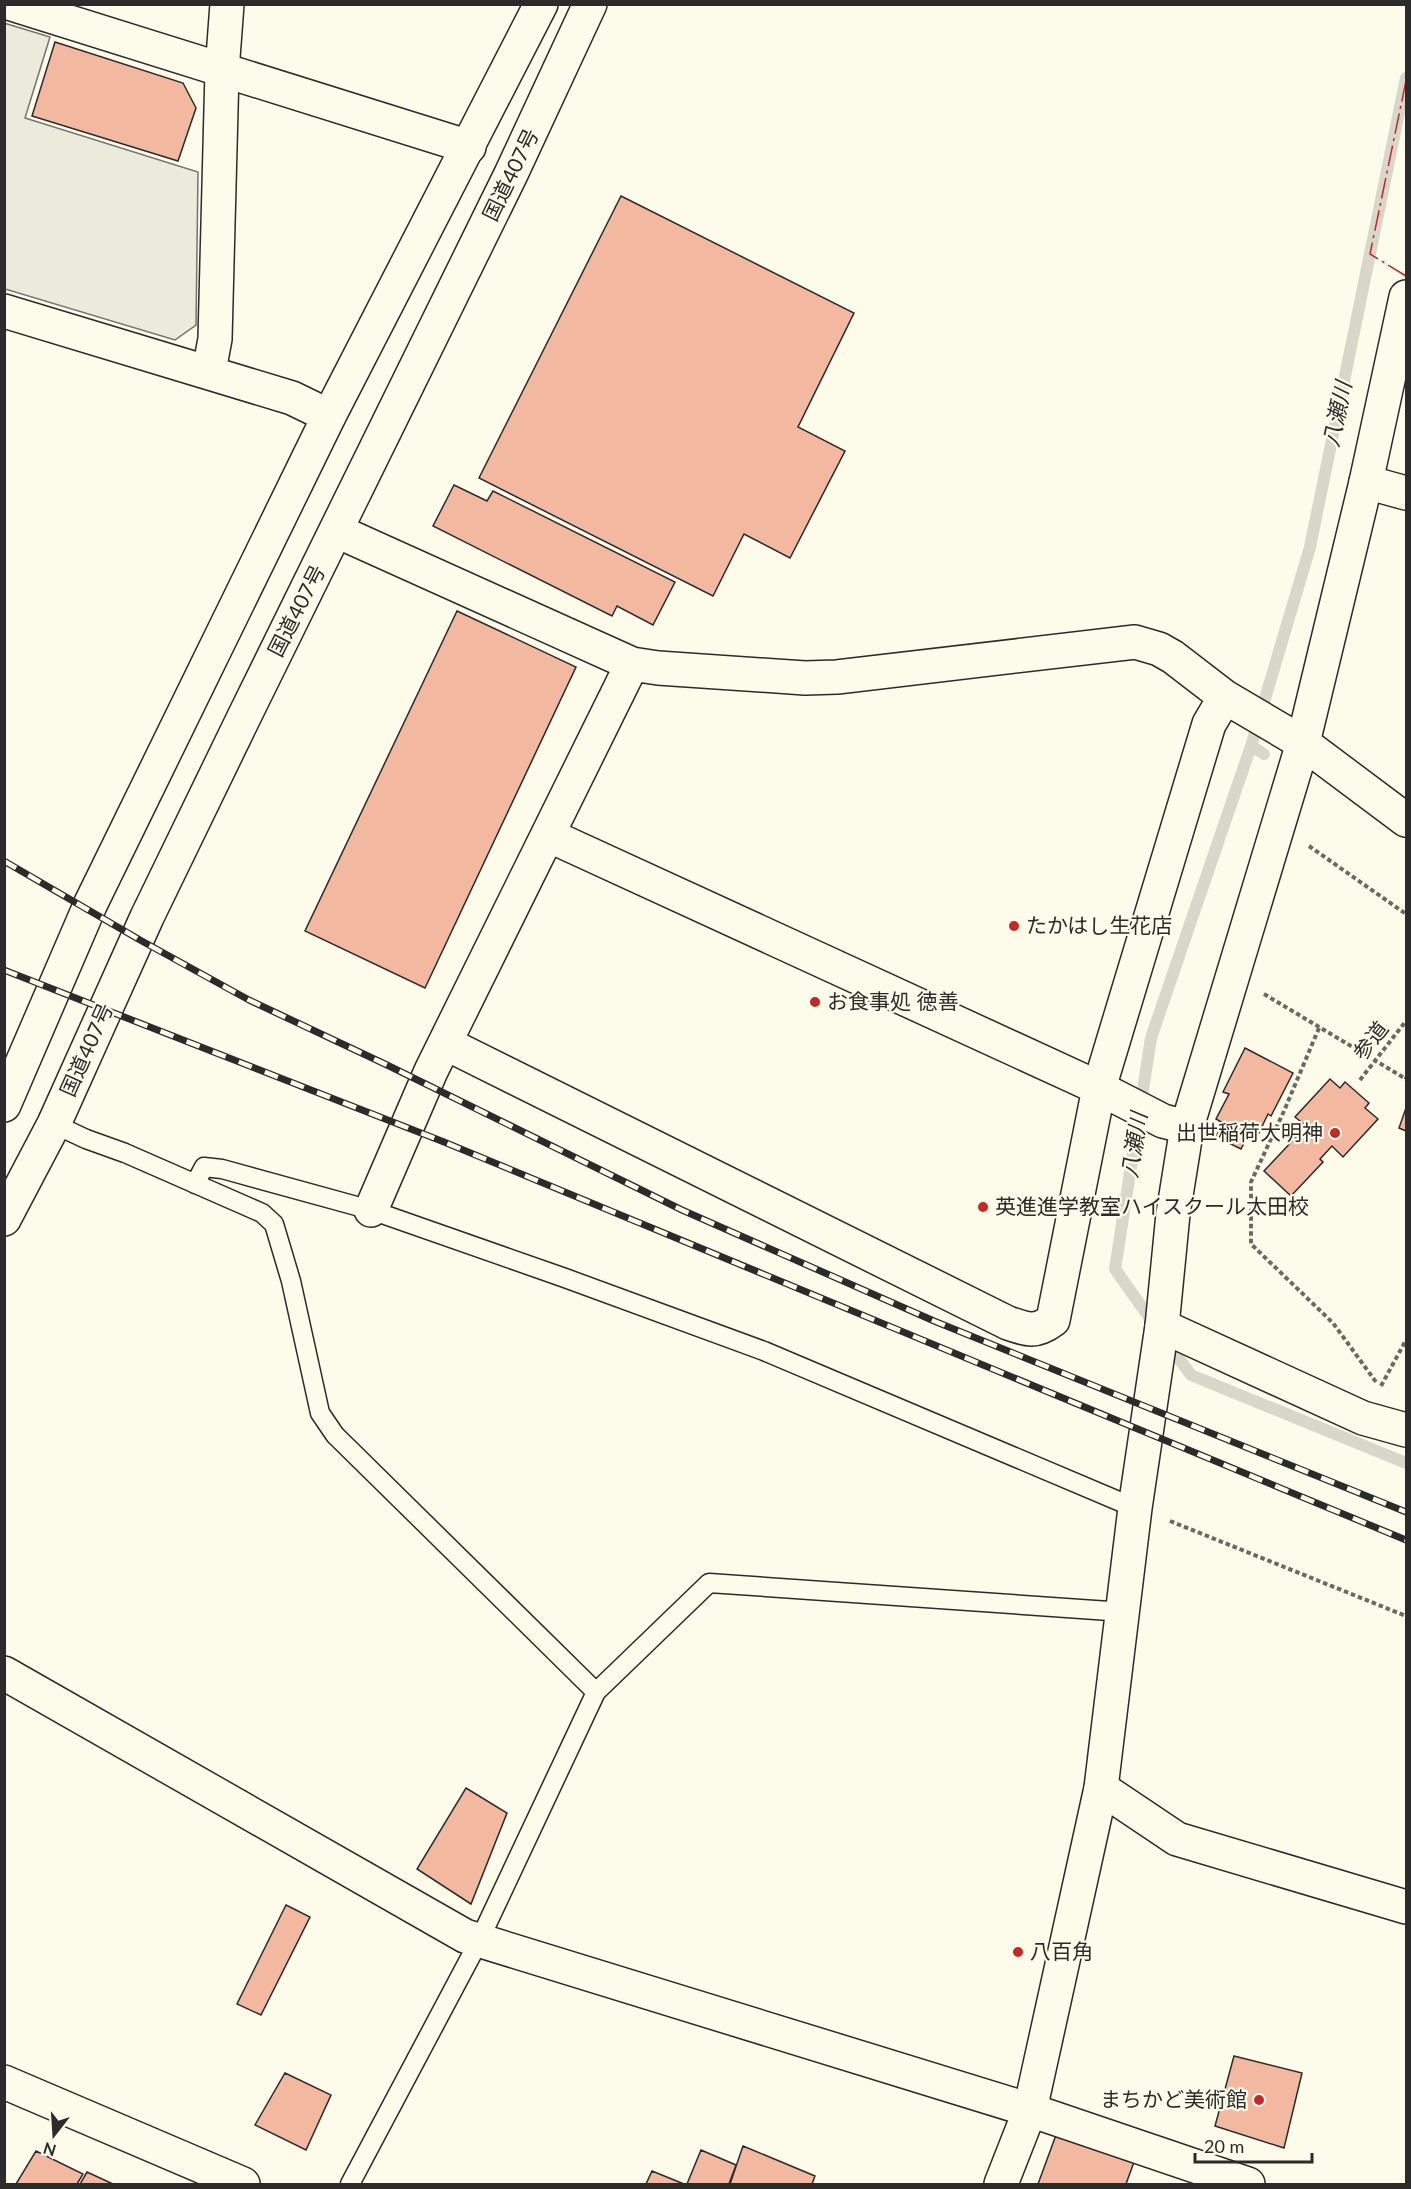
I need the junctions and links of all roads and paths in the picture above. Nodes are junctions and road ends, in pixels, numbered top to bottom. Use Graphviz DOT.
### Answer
graph roads {
  1 [pos="12,4"];
  2 [pos="226,4"];
  3 [pos="541,4"];
  4 [pos="590,4"];
  5 [pos="222,71"];
  6 [pos="469,147"];
  7 [pos="1407,297"];
  8 [pos="4,311"];
  9 [pos="209,371"];
  10 [pos="329,416"];
  11 [pos="1366,482"];
  12 [pos="1407,493"];
  13 [pos="337,531"];
  14 [pos="632,664"];
  15 [pos="1231,700"];
  16 [pos="1292,737"];
  17 [pos="1407,820"];
  18 [pos="1279,825"];
  19 [pos="548,835"];
  20 [pos="1407,914"];
  21 [pos="1233,975"];
  22 [pos="1407,1020"];
  23 [pos="1319,1028"];
  24 [pos="445,1043"];
  25 [pos="1375,1060"];
  26 [pos="1407,1077"];
  27 [pos="1360,1080"];
  28 [pos="8,1092"];
  29 [pos="1107,1093"];
  30 [pos="54,1124"];
  31 [pos="1175,1124"];
  32 [pos="195,1184"];
  33 [pos="371,1210"];
  34 [pos="4,1219"];
  35 [pos="1162,1326"];
  36 [pos="1407,1340"];
  37 [pos="1407,1430"];
  38 [pos="1135,1508"];
  39 [pos="1167,1520"];
  40 [pos="1124,1612"];
  41 [pos="1407,1616"];
  42 [pos="4,1672"];
  43 [pos="596,1692"];
  44 [pos="1101,1788"];
  45 [pos="1407,1907"];
  46 [pos="479,1941"];
  47 [pos="4,2082"];
  48 [pos="1030,2110"];
  49 [pos="1242,2183"];
  50 [pos="243,2184"];
  51 [pos="350,2184"];
  52 [pos="1001,2184"];
  1 -- 5 [label="main road"];
  2 -- 5 [label="main road"];
  3 -- 6 [label="main road"];
  4 -- 13 [label="main road, 国道407号"];
  5 -- 6 [label="main road"];
  5 -- 9 [label="main road"];
  6 -- 10 [label="main road"];
  7 -- 11 [label="main road"];
  8 -- 9 [label="main road"];
  9 -- 10 [label="main road"];
  10 -- 28 [label="main road"];
  11 -- 12 [label="main road"];
  11 -- 16 [label="main road"];
  13 -- 14 [label="main road"];
  13 -- 30 [label="main road, 国道407号"];
  14 -- 15 [label="main road"];
  14 -- 19 [label="main road"];
  15 -- 16 [label="main road"];
  15 -- 29 [label="main road"];
  16 -- 17 [label="main road"];
  16 -- 18 [label="main road"];
  18 -- 20 [label="path"];
  18 -- 21 [label="main road"];
  19 -- 24 [label="main road"];
  19 -- 29 [label="main road"];
  21 -- 23 [label="path"];
  21 -- 31 [label="main road"];
  22 -- 25 [label="path, 参道"];
  23 -- 25 [label="path"];
  23 -- 36 [label="path"];
  24 -- 29 [label="main road"];
  24 -- 33 [label="main road"];
  25 -- 26 [label="path"];
  25 -- 27 [label="path, 参道"];
  29 -- 31 [label="main road"];
  30 -- 32 [label="lane"];
  30 -- 34 [label="main road, 国道407号"];
  31 -- 35 [label="main road"];
  32 -- 33 [label="lane"];
  32 -- 43 [label="lane"];
  33 -- 38 [label="lane"];
  35 -- 37 [label="main road"];
  35 -- 38 [label="main road"];
  38 -- 40 [label="main road"];
  39 -- 41 [label="path"];
  40 -- 43 [label="lane"];
  40 -- 44 [label="main road"];
  42 -- 46 [label="main road"];
  43 -- 46 [label="lane"];
  44 -- 45 [label="main road"];
  44 -- 48 [label="main road"];
  46 -- 48 [label="main road"];
  46 -- 51 [label="lane"];
  47 -- 50 [label="main road"];
  48 -- 49 [label="main road"];
  48 -- 52 [label="main road"];
}
